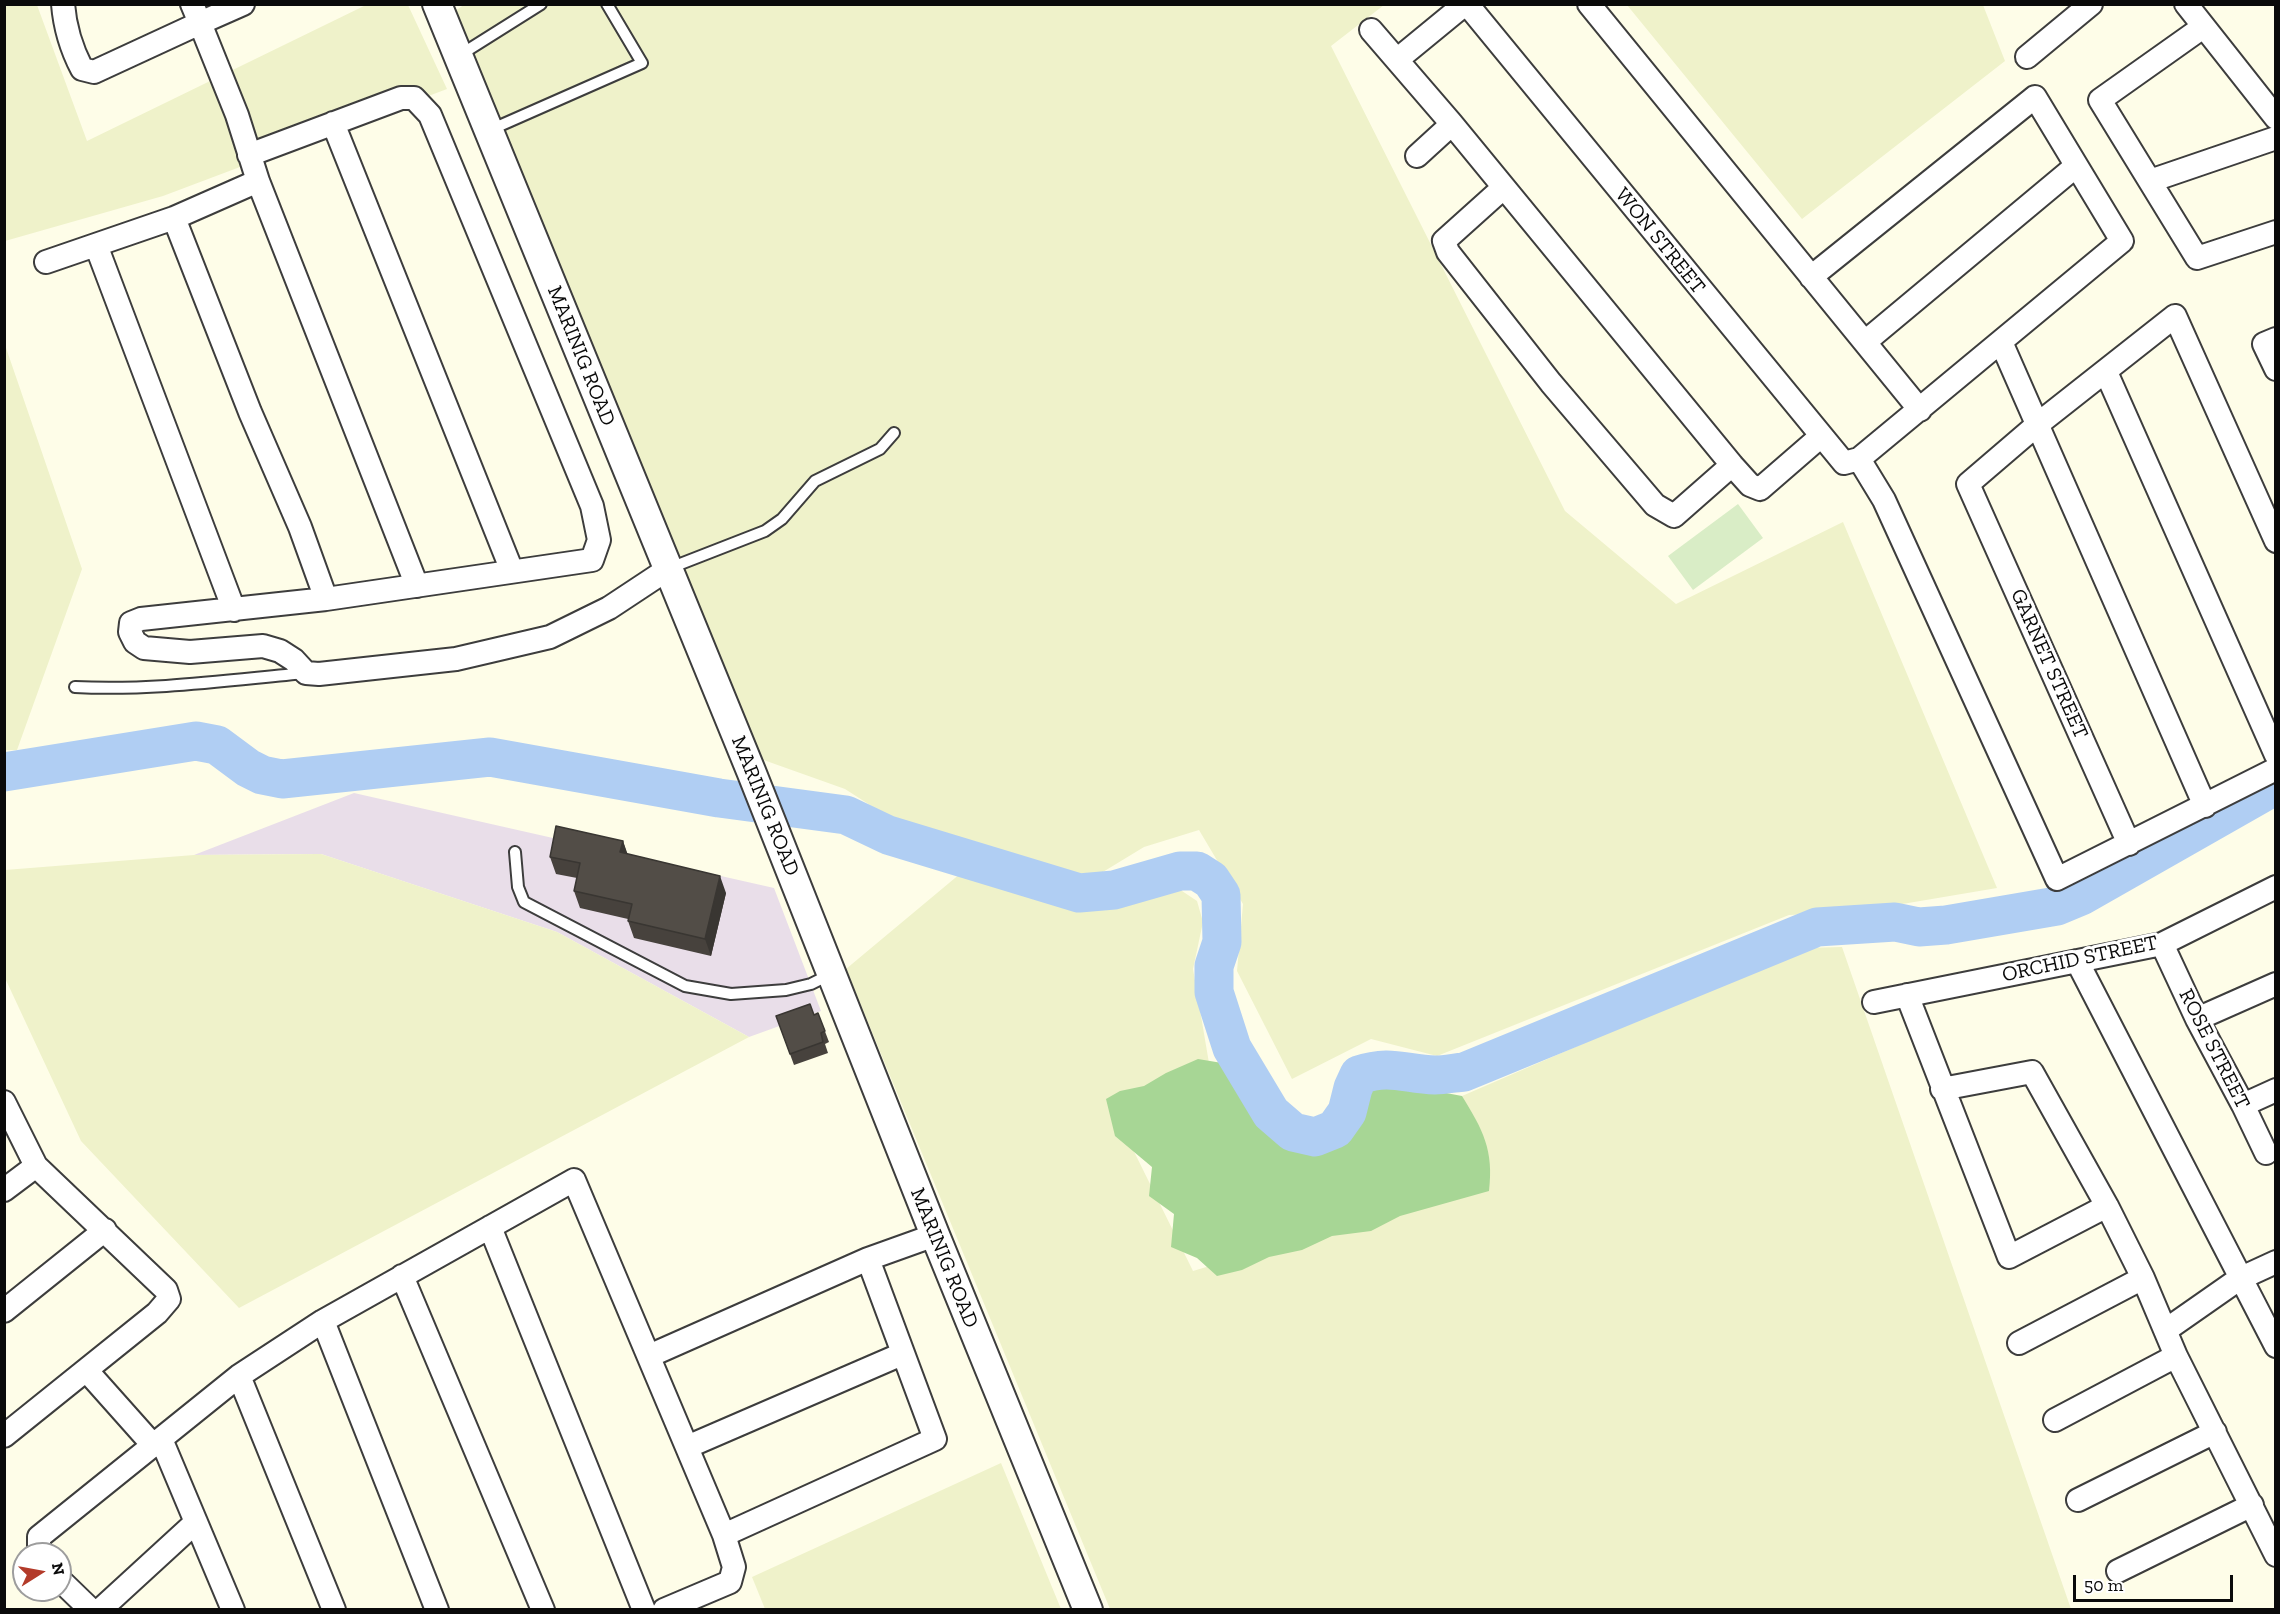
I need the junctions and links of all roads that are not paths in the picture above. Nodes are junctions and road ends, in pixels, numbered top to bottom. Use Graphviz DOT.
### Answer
graph roads {
  1 [pos="63,4"];
  2 [pos="243,4"];
  3 [pos="437,4"];
  4 [pos="541,4"];
  5 [pos="607,4"];
  6 [pos="1466,4"];
  7 [pos="1589,4"];
  8 [pos="2091,4"];
  9 [pos="2186,4"];
  10 [pos="196,14"];
  11 [pos="2203,27"];
  12 [pos="1371,30"];
  13 [pos="458,56"];
  14 [pos="2027,57"];
  15 [pos="1398,59"];
  16 [pos="2276,118"];
  17 [pos="333,123"];
  18 [pos="1452,124"];
  19 [pos="489,130"];
  20 [pos="2276,138"];
  21 [pos="249,155"];
  22 [pos="1418,156"];
  23 [pos="2076,166"];
  24 [pos="258,181"];
  25 [pos="2150,181"];
  26 [pos="1503,188"];
  27 [pos="174,218"];
  28 [pos="2276,232"];
  29 [pos="96,245"];
  30 [pos="46,262"];
  31 [pos="1811,277"];
  32 [pos="2270,341"];
  33 [pos="1865,342"];
  34 [pos="2001,342"];
  35 [pos="2276,369"];
  36 [pos="2106,372"];
  37 [pos="1920,410"];
  38 [pos="2038,424"];
  39 [pos="894,433"];
  40 [pos="1820,437"];
  41 [pos="1859,459"];
  42 [pos="1732,465"];
  43 [pos="2276,540"];
  44 [pos="668,569"];
  45 [pos="512,571"];
  46 [pos="417,586"];
  47 [pos="326,599"];
  48 [pos="234,610"];
  49 [pos="306,673"];
  50 [pos="75,687"];
  51 [pos="2276,755"];
  52 [pos="2276,769"];
  53 [pos="2205,806"];
  54 [pos="2129,844"];
  55 [pos="515,852"];
  56 [pos="2276,887"];
  57 [pos="2162,944"];
  58 [pos="2077,961"];
  59 [pos="832,974"];
  60 [pos="2276,984"];
  61 [pos="1907,995"];
  62 [pos="1874,1002"];
  63 [pos="2197,1019"];
  64 [pos="1942,1089"];
  65 [pos="2276,1090"];
  66 [pos="4,1102"];
  67 [pos="2243,1105"];
  68 [pos="2266,1154"];
  69 [pos="36,1166"];
  70 [pos="4,1190"];
  71 [pos="2107,1206"];
  72 [pos="490,1227"];
  73 [pos="105,1230"];
  74 [pos="934,1234"];
  75 [pos="868,1259"];
  76 [pos="2276,1262"];
  77 [pos="402,1276"];
  78 [pos="2143,1278"];
  79 [pos="2240,1279"];
  80 [pos="4,1311"];
  81 [pos="323,1321"];
  82 [pos="2166,1330"];
  83 [pos="2019,1343"];
  84 [pos="2276,1346"];
  85 [pos="902,1354"];
  86 [pos="650,1356"];
  87 [pos="2176,1356"];
  88 [pos="87,1371"];
  89 [pos="239,1376"];
  90 [pos="2055,1420"];
  91 [pos="2215,1432"];
  92 [pos="4,1436"];
  93 [pos="157,1442"];
  94 [pos="687,1447"];
  95 [pos="2078,1500"];
  96 [pos="2252,1505"];
  97 [pos="196,1522"];
  98 [pos="724,1535"];
  99 [pos="39,1542"];
  100 [pos="2276,1555"];
  101 [pos="2118,1571"];
  102 [pos="72,1592"];
  103 [pos="91,1610"];
  104 [pos="100,1610"];
  105 [pos="233,1610"];
  106 [pos="334,1610"];
  107 [pos="437,1610"];
  108 [pos="543,1610"];
  109 [pos="644,1610"];
  110 [pos="664,1610"];
  111 [pos="1088,1610"];
  1 -- 10 [label="street"];
  2 -- 10 [label="street"];
  3 -- 13 [label="street, MARINIG ROAD"];
  4 -- 13 [label="lane"];
  5 -- 19 [label="lane"];
  6 -- 15 [label="street"];
  6 -- 40 [label="street, WON STREET"];
  7 -- 31 [label="street"];
  8 -- 14 [label="street"];
  9 -- 11 [label="street"];
  10 -- 21 [label="street"];
  11 -- 16 [label="street"];
  11 -- 25 [label="street"];
  12 -- 15 [label="street"];
  13 -- 19 [label="street, MARINIG ROAD"];
  15 -- 18 [label="street"];
  17 -- 21 [label="street"];
  17 -- 45 [label="street"];
  17 -- 45 [label="street"];
  18 -- 22 [label="street"];
  18 -- 26 [label="street"];
  19 -- 44 [label="street, MARINIG ROAD"];
  20 -- 25 [label="street"];
  21 -- 24 [label="street"];
  23 -- 31 [label="street"];
  23 -- 33 [label="street"];
  23 -- 34 [label="street"];
  24 -- 27 [label="street"];
  24 -- 46 [label="street"];
  25 -- 28 [label="street"];
  26 -- 42 [label="street"];
  26 -- 42 [label="street"];
  27 -- 29 [label="street"];
  27 -- 47 [label="street"];
  29 -- 30 [label="street"];
  29 -- 48 [label="street"];
  31 -- 33 [label="street"];
  32 -- 35 [label="street"];
  33 -- 37 [label="street"];
  34 -- 37 [label="street"];
  34 -- 38 [label="street"];
  36 -- 38 [label="street"];
  36 -- 43 [label="street"];
  36 -- 51 [label="street"];
  37 -- 41 [label="street"];
  38 -- 53 [label="street"];
  38 -- 54 [label="street, GARNET STREET"];
  39 -- 44 [label="lane"];
  40 -- 41 [label="street, WON STREET"];
  40 -- 42 [label="street"];
  41 -- 54 [label="street"];
  44 -- 49 [label="street"];
  44 -- 59 [label="street, MARINIG ROAD"];
  45 -- 46 [label="street"];
  46 -- 47 [label="street"];
  47 -- 48 [label="street"];
  48 -- 49 [label="street"];
  49 -- 50 [label="lane"];
  52 -- 53 [label="street"];
  53 -- 54 [label="street"];
  55 -- 59 [label="lane"];
  56 -- 57 [label="street, ORCHID STREET"];
  57 -- 58 [label="street, ORCHID STREET"];
  57 -- 63 [label="street, ROSE STREET"];
  58 -- 61 [label="street, ORCHID STREET"];
  58 -- 79 [label="street"];
  59 -- 74 [label="street, MARINIG ROAD"];
  60 -- 63 [label="street"];
  61 -- 62 [label="street, ORCHID STREET"];
  61 -- 64 [label="street"];
  63 -- 67 [label="street, ROSE STREET"];
  64 -- 71 [label="street"];
  64 -- 71 [label="street"];
  65 -- 67 [label="street"];
  66 -- 69 [label="street"];
  67 -- 68 [label="street, ROSE STREET"];
  69 -- 70 [label="street"];
  69 -- 73 [label="street"];
  71 -- 78 [label="street"];
  72 -- 77 [label="street"];
  72 -- 86 [label="street"];
  72 -- 109 [label="street"];
  73 -- 80 [label="street"];
  73 -- 88 [label="street"];
  74 -- 75 [label="street"];
  74 -- 111 [label="street, MARINIG ROAD"];
  75 -- 85 [label="street"];
  75 -- 86 [label="street"];
  76 -- 79 [label="street"];
  77 -- 81 [label="street"];
  77 -- 108 [label="street"];
  78 -- 82 [label="street"];
  78 -- 83 [label="street"];
  79 -- 82 [label="street"];
  79 -- 84 [label="street"];
  81 -- 89 [label="street"];
  81 -- 107 [label="street"];
  82 -- 87 [label="street"];
  85 -- 94 [label="street"];
  85 -- 98 [label="street"];
  86 -- 94 [label="street"];
  87 -- 90 [label="street"];
  87 -- 91 [label="street"];
  88 -- 92 [label="street"];
  88 -- 93 [label="street"];
  89 -- 93 [label="street"];
  89 -- 106 [label="street"];
  91 -- 95 [label="street"];
  91 -- 96 [label="street"];
  93 -- 97 [label="street"];
  93 -- 99 [label="street"];
  94 -- 98 [label="street"];
  96 -- 100 [label="street"];
  96 -- 101 [label="street"];
  97 -- 104 [label="street"];
  97 -- 105 [label="street"];
  98 -- 110 [label="street"];
  102 -- 103 [label="street"];
}
